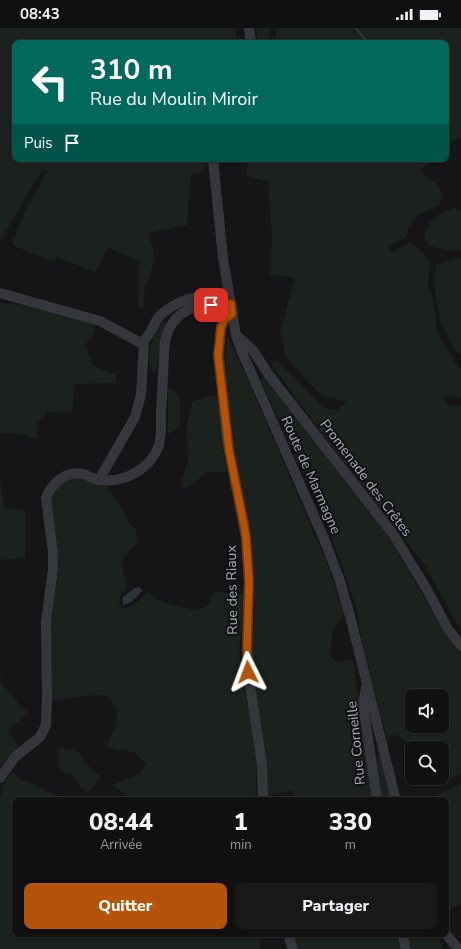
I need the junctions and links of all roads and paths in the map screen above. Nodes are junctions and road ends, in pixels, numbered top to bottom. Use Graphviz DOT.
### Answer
graph roads {
  1 [pos="249,28"];
  2 [pos="251,40"];
  3 [pos="213,162"];
  4 [pos="0,293"];
  5 [pos="211,305"];
  6 [pos="232,309"];
  7 [pos="236,335"];
  8 [pos="144,341"];
  9 [pos="99,480"];
  10 [pos="461,646"];
  11 [pos="366,683"];
  12 [pos="0,778"];
  13 [pos="263,797"];
  14 [pos="377,797"];
  15 [pos="395,797"];
  16 [pos="289,937"];
  17 [pos="403,937"];
  18 [pos="448,937"];
  19 [pos="293,949"];
  20 [pos="406,949"];
  21 [pos="458,949"];
  1 -- 2 [label="street"];
  3 -- 6 [label="street, Route de Marmagne"];
  4 -- 8 [label="street"];
  5 -- 6 [label="street"];
  5 -- 8 [label="street"];
  5 -- 9 [label="street"];
  6 -- 7 [label="street, Route de Marmagne"];
  6 -- 13 [label="street, Rue des Riaux"];
  7 -- 10 [label="street, Promenade des Crêtes"];
  7 -- 11 [label="street, Route de Marmagne"];
  8 -- 9 [label="street"];
  9 -- 12 [label="street"];
  11 -- 14 [label="street, Rue Corneille"];
  11 -- 15 [label="street, Route de Marmagne"];
  16 -- 19 [label="street"];
  17 -- 20 [label="street"];
  18 -- 21 [label="street"];
}
